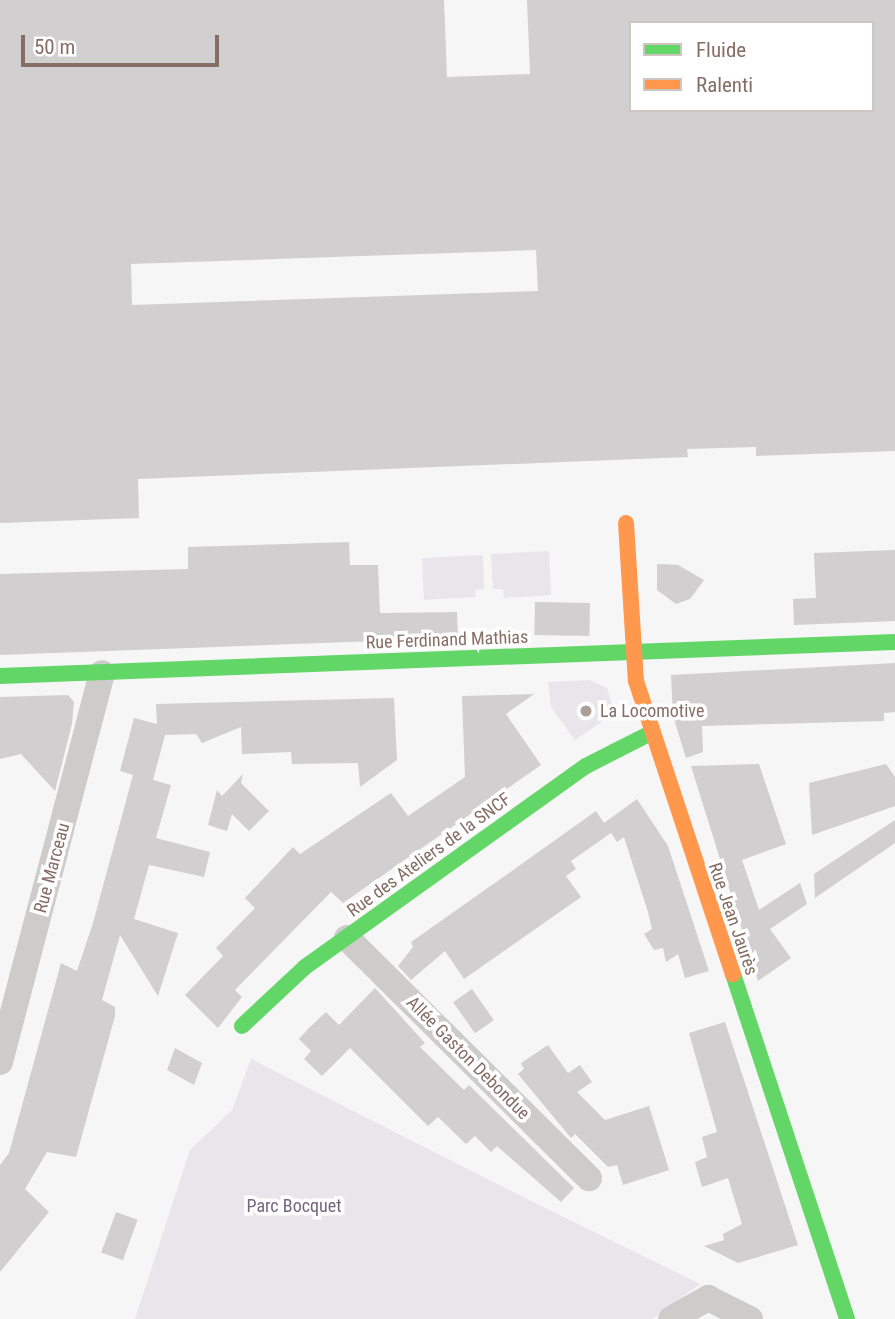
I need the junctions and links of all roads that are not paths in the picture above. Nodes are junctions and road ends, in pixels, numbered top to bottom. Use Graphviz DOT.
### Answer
graph roads {
  1 [pos="626,523"];
  2 [pos="895,642"];
  3 [pos="632,651"];
  4 [pos="102,673"];
  5 [pos="0,676"];
  6 [pos="651,733"];
  7 [pos="347,938"];
  8 [pos="242,1026"];
  9 [pos="0,1062"];
  10 [pos="589,1178"];
  11 [pos="671,1319"];
  12 [pos="750,1319"];
  13 [pos="847,1319"];
  1 -- 3 [label="street, Rue Jean Jaurès"];
  2 -- 3 [label="street, Rue Ferdinand Mathias"];
  3 -- 4 [label="street, Rue Ferdinand Mathias"];
  3 -- 6 [label="street, Rue Jean Jaurès"];
  4 -- 5 [label="street, Rue Ferdinand Mathias"];
  4 -- 9 [label="street, Rue Marceau"];
  6 -- 7 [label="street, Rue des Ateliers de la SNCF"];
  6 -- 13 [label="street, Rue Jean Jaurès"];
  7 -- 8 [label="street, Rue des Ateliers de la SNCF"];
  7 -- 10 [label="street, Allée Gaston Debondue"];
  11 -- 12 [label="street"];
}
